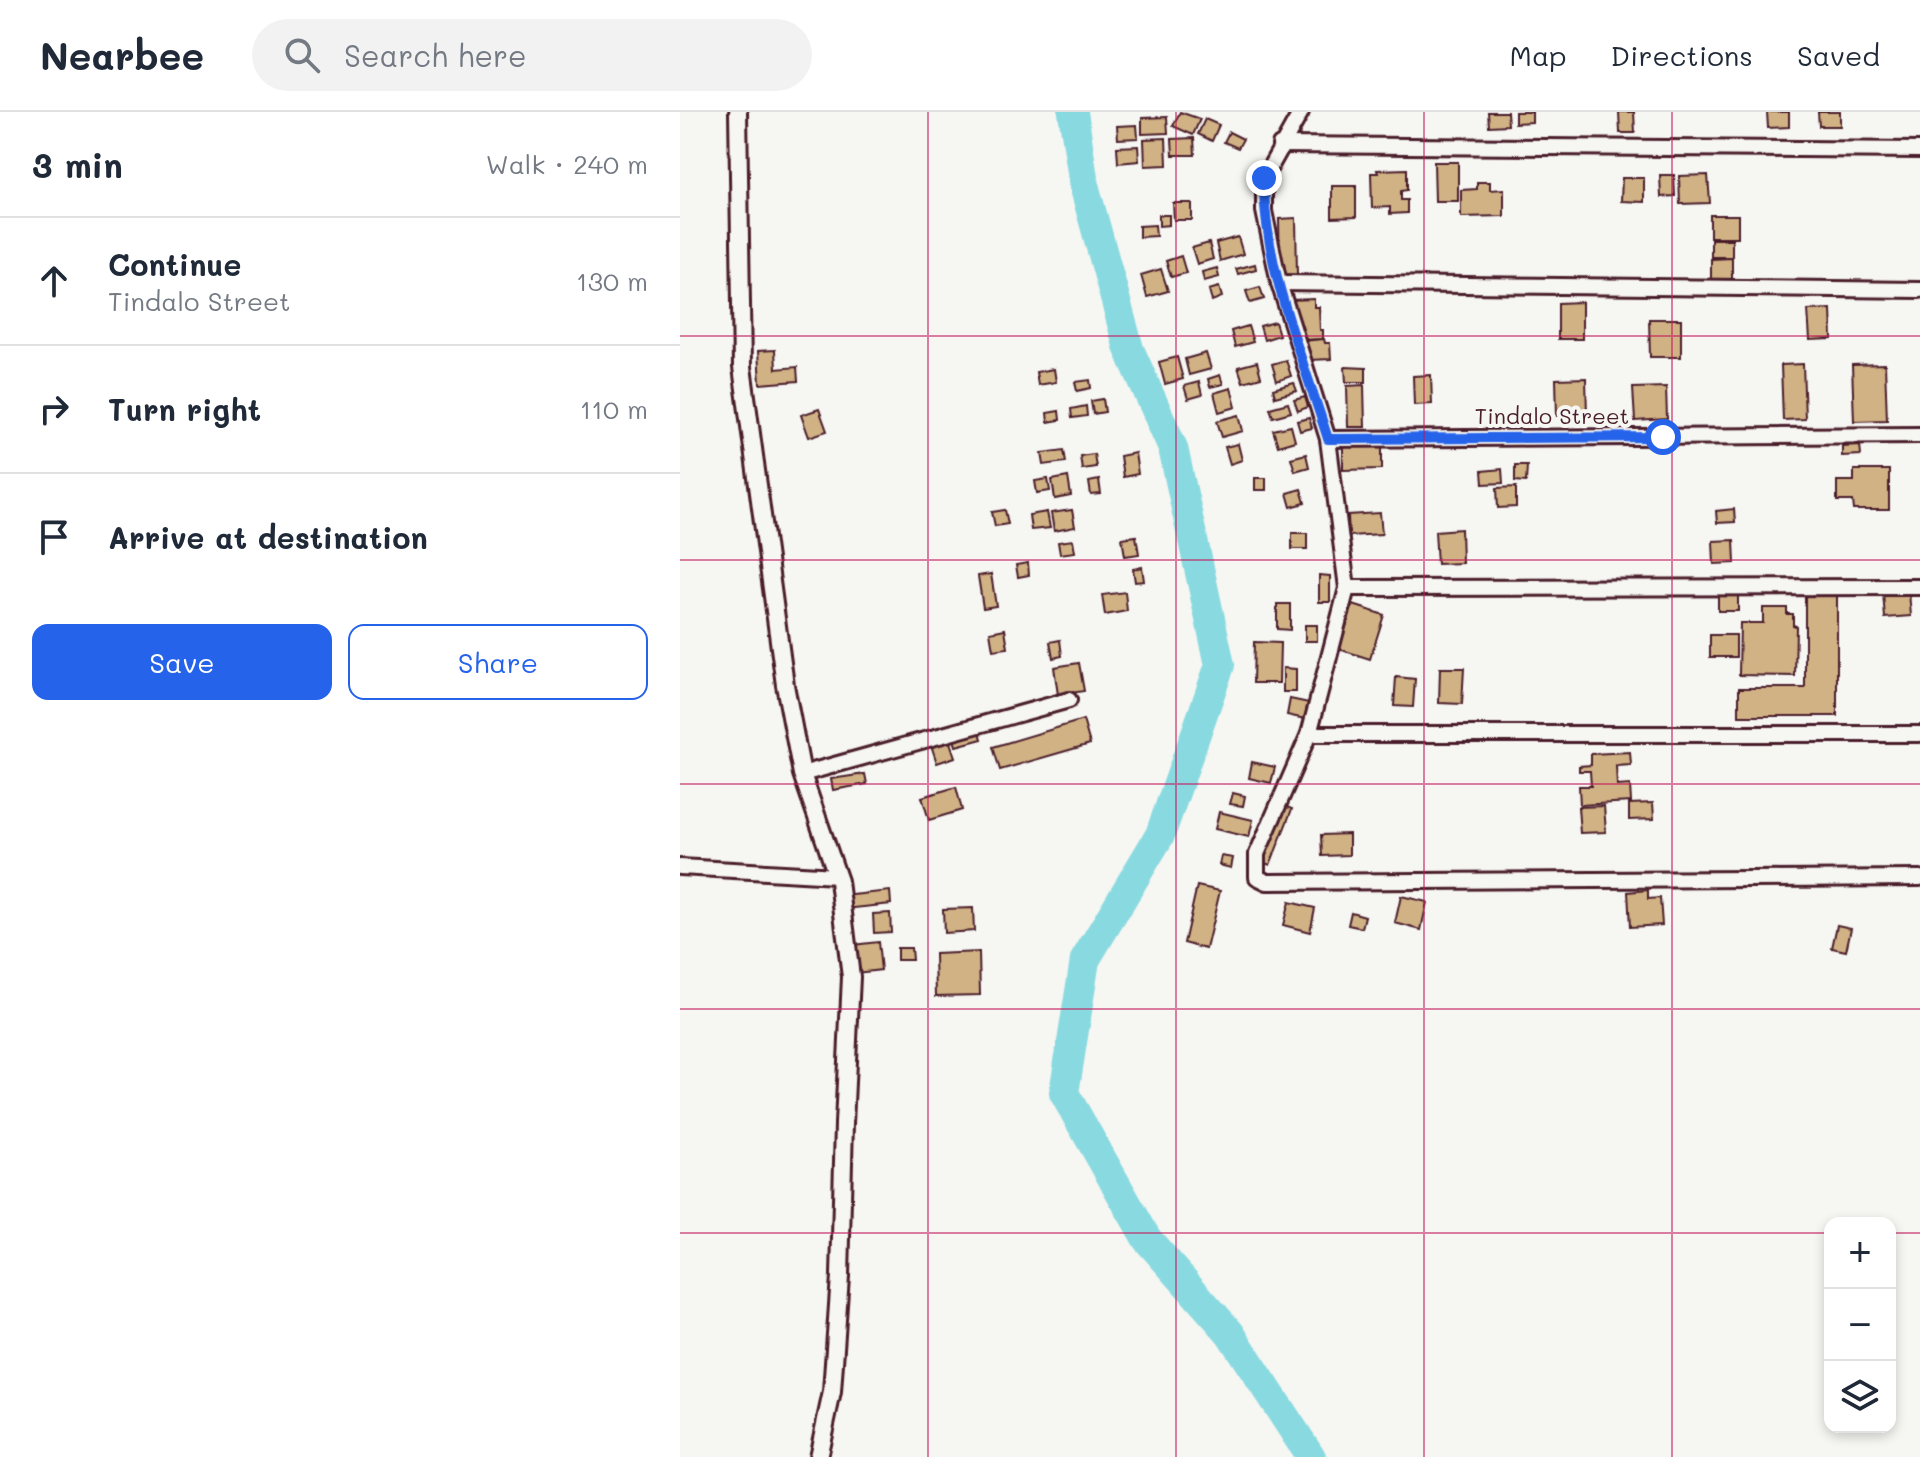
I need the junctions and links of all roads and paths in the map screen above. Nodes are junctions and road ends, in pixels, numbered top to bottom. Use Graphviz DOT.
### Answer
graph roads {
  1 [pos="738,112"];
  2 [pos="1301,112"];
  3 [pos="1280,145"];
  4 [pos="1920,150"];
  5 [pos="1279,283"];
  6 [pos="1920,290"];
  7 [pos="1920,435"];
  8 [pos="1328,439"];
  9 [pos="1920,587"];
  10 [pos="1347,588"];
  11 [pos="1069,700"];
  12 [pos="1309,734"];
  13 [pos="1920,734"];
  14 [pos="802,774"];
  15 [pos="680,867"];
  16 [pos="837,876"];
  17 [pos="1920,878"];
  18 [pos="818,1457"];
  1 -- 14 [label="street"];
  2 -- 3 [label="street"];
  3 -- 4 [label="street"];
  3 -- 5 [label="street"];
  5 -- 6 [label="street"];
  5 -- 8 [label="street"];
  7 -- 8 [label="street, Tindalo Street"];
  8 -- 10 [label="street"];
  9 -- 10 [label="street"];
  10 -- 12 [label="street"];
  11 -- 14 [label="street"];
  12 -- 13 [label="street"];
  12 -- 17 [label="street"];
  14 -- 16 [label="street"];
  15 -- 16 [label="street"];
  16 -- 18 [label="street"];
}
